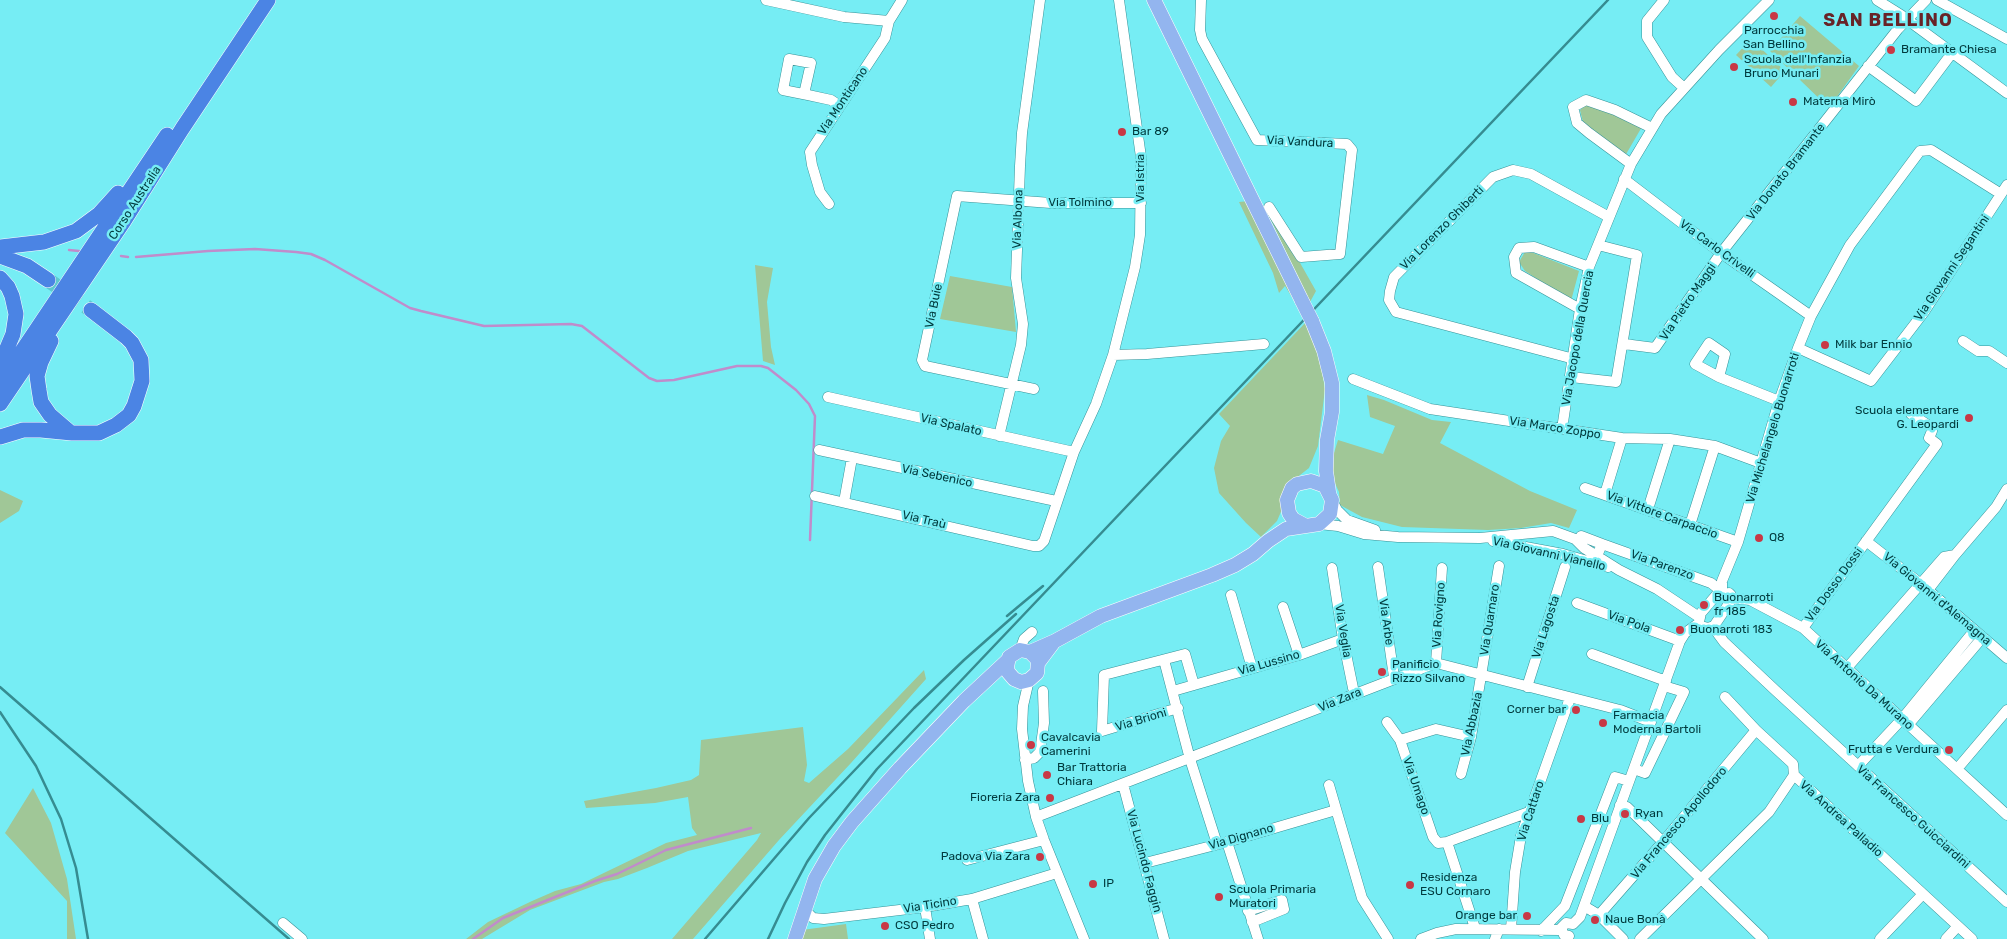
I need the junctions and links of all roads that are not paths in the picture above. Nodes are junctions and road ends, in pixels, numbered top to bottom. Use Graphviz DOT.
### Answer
graph roads {
  1 [pos="256,0"];
  2 [pos="268,0"];
  3 [pos="766,0"];
  4 [pos="902,0"];
  5 [pos="1040,0"];
  6 [pos="1119,0"];
  7 [pos="1154,0"];
  8 [pos="1201,0"];
  9 [pos="1664,0"];
  10 [pos="1877,0"];
  11 [pos="1926,0"];
  12 [pos="1937,0"];
  13 [pos="1765,1"];
  14 [pos="1906,19"];
  15 [pos="889,21"];
  16 [pos="2006,36"];
  17 [pos="1952,53"];
  18 [pos="1868,66"];
  19 [pos="1684,88"];
  20 [pos="2007,93"];
  21 [pos="804,94"];
  22 [pos="840,106"];
  23 [pos="1652,128"];
  24 [pos="156,151"];
  25 [pos="1631,164"];
  26 [pos="1624,179"];
  27 [pos="2007,185"];
  28 [pos="2001,194"];
  29 [pos="1018,201"];
  30 [pos="1141,203"];
  31 [pos="829,204"];
  32 [pos="1269,207"];
  33 [pos="1609,217"];
  34 [pos="124,221"];
  35 [pos="1598,245"];
  36 [pos="0,247"];
  37 [pos="1721,253"];
  38 [pos="0,256"];
  39 [pos="1589,267"];
  40 [pos="0,278"];
  41 [pos="48,280"];
  42 [pos="1580,309"];
  43 [pos="92,310"];
  44 [pos="1811,316"];
  45 [pos="1963,341"];
  46 [pos="1264,344"];
  47 [pos="1624,344"];
  48 [pos="1798,348"];
  49 [pos="1113,355"];
  50 [pos="1574,359"];
  51 [pos="2007,363"];
  52 [pos="0,365"];
  53 [pos="1571,377"];
  54 [pos="1719,377"];
  55 [pos="1353,379"];
  56 [pos="0,384"];
  57 [pos="1010,384"];
  58 [pos="1034,389"];
  59 [pos="828,397"];
  60 [pos="1779,401"];
  61 [pos="0,404"];
  62 [pos="1911,414"];
  63 [pos="1562,429"];
  64 [pos="72,433"];
  65 [pos="999,436"];
  66 [pos="0,438"];
  67 [pos="1622,438"];
  68 [pos="1670,439"];
  69 [pos="1328,440"];
  70 [pos="1715,446"];
  71 [pos="819,450"];
  72 [pos="1074,452"];
  73 [pos="852,458"];
  74 [pos="1761,463"];
  75 [pos="1303,482"];
  76 [pos="1585,488"];
  77 [pos="2007,488"];
  78 [pos="1604,494"];
  79 [pos="815,496"];
  80 [pos="1331,496"];
  81 [pos="1056,501"];
  82 [pos="844,502"];
  83 [pos="1287,506"];
  84 [pos="1648,509"];
  85 [pos="1313,525"];
  86 [pos="1690,525"];
  87 [pos="1581,536"];
  88 [pos="1398,537"];
  89 [pos="1480,538"];
  90 [pos="1268,541"];
  91 [pos="1866,541"];
  92 [pos="1738,542"];
  93 [pos="1602,544"];
  94 [pos="1033,546"];
  95 [pos="1598,556"];
  96 [pos="1499,566"];
  97 [pos="1378,567"];
  98 [pos="1565,567"];
  99 [pos="1332,568"];
  100 [pos="1442,568"];
  101 [pos="1619,570"];
  102 [pos="1924,587"];
  103 [pos="1721,590"];
  104 [pos="1231,595"];
  105 [pos="1731,598"];
  106 [pos="1577,603"];
  107 [pos="1283,607"];
  108 [pos="1699,620"];
  109 [pos="1713,627"];
  110 [pos="1802,628"];
  111 [pos="1032,632"];
  112 [pos="1978,634"];
  113 [pos="1343,639"];
  114 [pos="1055,641"];
  115 [pos="1680,641"];
  116 [pos="1025,651"];
  117 [pos="1592,654"];
  118 [pos="1298,655"];
  119 [pos="2007,658"];
  120 [pos="1164,660"];
  121 [pos="1007,661"];
  122 [pos="1038,663"];
  123 [pos="1436,663"];
  124 [pos="1252,668"];
  125 [pos="1846,669"];
  126 [pos="1482,674"];
  127 [pos="1394,677"];
  128 [pos="1019,679"];
  129 [pos="984,682"];
  130 [pos="1665,683"];
  131 [pos="1194,685"];
  132 [pos="1527,687"];
  133 [pos="1043,691"];
  134 [pos="1173,691"];
  135 [pos="1355,694"];
  136 [pos="1726,697"];
  137 [pos="1570,698"];
  138 [pos="1178,708"];
  139 [pos="2007,710"];
  140 [pos="1387,722"];
  141 [pos="1651,722"];
  142 [pos="1905,722"];
  143 [pos="1756,730"];
  144 [pos="1471,737"];
  145 [pos="1400,740"];
  146 [pos="1190,759"];
  147 [pos="1025,760"];
  148 [pos="1858,766"];
  149 [pos="1634,769"];
  150 [pos="1957,769"];
  151 [pos="1461,774"];
  152 [pos="1794,775"];
  153 [pos="1629,782"];
  154 [pos="1124,784"];
  155 [pos="1330,785"];
  156 [pos="1620,805"];
  157 [pos="1336,810"];
  158 [pos="1529,812"];
  159 [pos="2007,815"];
  160 [pos="1036,817"];
  161 [pos="1506,821"];
  162 [pos="1521,836"];
  163 [pos="1044,840"];
  164 [pos="1446,842"];
  165 [pos="1663,842"];
  166 [pos="1222,843"];
  167 [pos="967,860"];
  168 [pos="1146,863"];
  169 [pos="1057,873"];
  170 [pos="1701,879"];
  171 [pos="1923,894"];
  172 [pos="972,899"];
  173 [pos="2007,902"];
  174 [pos="1584,906"];
  175 [pos="925,907"];
  176 [pos="804,909"];
  177 [pos="1248,911"];
  178 [pos="1599,915"];
  179 [pos="1252,922"];
  180 [pos="283,923"];
  181 [pos="1958,926"];
  182 [pos="1475,928"];
  183 [pos="1511,929"];
  184 [pos="1541,931"];
  185 [pos="1497,934"];
  186 [pos="1566,935"];
  187 [pos="302,939"];
  188 [pos="795,939"];
  189 [pos="930,939"];
  190 [pos="983,939"];
  191 [pos="1084,939"];
  192 [pos="1164,939"];
  193 [pos="1258,939"];
  194 [pos="1388,939"];
  195 [pos="1421,939"];
  196 [pos="1623,939"];
  197 [pos="1640,939"];
  198 [pos="1763,939"];
  199 [pos="1880,939"];
  200 [pos="1946,939"];
  201 [pos="1972,939"];
  1 -- 24 [label="highway, Corso Australia"];
  2 -- 34 [label="highway, Corso Australia"];
  3 -- 15 [label="street"];
  4 -- 15 [label="street, Via Monticano"];
  5 -- 29 [label="street, Via Albona"];
  6 -- 30 [label="street, Via Istria"];
  7 -- 69 [label="main road, bridge"];
  8 -- 32 [label="street, Via Vandura"];
  9 -- 19 [label="street"];
  10 -- 14 [label="street"];
  11 -- 14 [label="street, Via Donato Bramante"];
  12 -- 16 [label="street"];
  13 -- 19 [label="street, Via Jacopo della Quercia"];
  14 -- 17 [label="street"];
  14 -- 18 [label="street, Via Donato Bramante"];
  15 -- 22 [label="street, Via Monticano"];
  17 -- 18 [label="street"];
  17 -- 20 [label="street"];
  18 -- 37 [label="street, Via Donato Bramante"];
  19 -- 23 [label="street, Via Jacopo della Quercia"];
  21 -- 22 [label="street"];
  22 -- 31 [label="street, Via Monticano"];
  23 -- 25 [label="street, Via Jacopo della Quercia"];
  23 -- 25 [label="street"];
  24 -- 36 [label="highway"];
  24 -- 56 [label="highway, Corso Australia"];
  25 -- 26 [label="street, Via Jacopo della Quercia"];
  26 -- 33 [label="street, Via Jacopo della Quercia"];
  26 -- 37 [label="street, Via Carlo Crivelli"];
  27 -- 28 [label="street, Via Giovanni Segantini"];
  28 -- 44 [label="street, Via Michelangelo Buonarroti"];
  28 -- 48 [label="street, Via Giovanni Segantini"];
  29 -- 30 [label="street, Via Tolmino"];
  29 -- 57 [label="street, Via Albona"];
  29 -- 57 [label="street, Via Buie"];
  30 -- 49 [label="street, Via Istria"];
  33 -- 35 [label="street, Via Jacopo della Quercia"];
  33 -- 50 [label="street, Via Lorenzo Ghiberti"];
  34 -- 61 [label="highway, Corso Australia"];
  34 -- 64 [label="highway"];
  35 -- 39 [label="street, Via Jacopo della Quercia"];
  35 -- 47 [label="street"];
  37 -- 44 [label="street, Via Carlo Crivelli"];
  37 -- 47 [label="street, Via Pietro Maggi"];
  38 -- 41 [label="highway"];
  39 -- 42 [label="street, Via Jacopo della Quercia"];
  39 -- 42 [label="street"];
  40 -- 52 [label="highway"];
  42 -- 50 [label="street, Via Jacopo della Quercia"];
  43 -- 64 [label="highway"];
  44 -- 48 [label="street, Via Michelangelo Buonarroti"];
  45 -- 51 [label="street"];
  46 -- 49 [label="street"];
  47 -- 53 [label="street"];
  48 -- 60 [label="street, Via Michelangelo Buonarroti"];
  49 -- 72 [label="street, Via Istria"];
  50 -- 53 [label="street, Via Jacopo della Quercia"];
  53 -- 63 [label="street, Via Jacopo della Quercia"];
  54 -- 60 [label="street"];
  55 -- 63 [label="street, Via Marco Zoppo"];
  57 -- 58 [label="street, Via Buie"];
  57 -- 65 [label="street, Via Albona"];
  59 -- 65 [label="street, Via Spalato"];
  60 -- 74 [label="street, Via Michelangelo Buonarroti"];
  62 -- 91 [label="street, Via Dosso Dossi"];
  63 -- 67 [label="street, Via Marco Zoppo"];
  64 -- 66 [label="highway"];
  65 -- 72 [label="street, Via Spalato"];
  67 -- 68 [label="street, Via Marco Zoppo"];
  67 -- 78 [label="street"];
  68 -- 70 [label="street, Via Marco Zoppo"];
  68 -- 84 [label="street"];
  69 -- 75 [label="main road"];
  69 -- 80 [label="main road"];
  70 -- 74 [label="street, Via Marco Zoppo"];
  70 -- 86 [label="street"];
  71 -- 73 [label="street, Via Sebenico"];
  72 -- 81 [label="street, Via Istria"];
  73 -- 81 [label="street, Via Sebenico"];
  73 -- 82 [label="street"];
  74 -- 92 [label="street, Via Michelangelo Buonarroti"];
  75 -- 80 [label="main road"];
  75 -- 83 [label="main road"];
  76 -- 78 [label="street, Via Vittore Carpaccio"];
  77 -- 102 [label="street"];
  78 -- 84 [label="street, Via Vittore Carpaccio"];
  79 -- 82 [label="street, Via Traù"];
  80 -- 85 [label="main road"];
  80 -- 88 [label="street, Via Giovanni Vianello"];
  81 -- 94 [label="street, Via Istria"];
  82 -- 94 [label="street, Via Traù"];
  83 -- 85 [label="main road"];
  83 -- 90 [label="main road"];
  84 -- 86 [label="street, Via Vittore Carpaccio"];
  85 -- 88 [label="street, Via Giovanni Vianello"];
  85 -- 90 [label="main road"];
  86 -- 92 [label="street, Via Vittore Carpaccio"];
  87 -- 93 [label="street, Via Parenzo"];
  88 -- 89 [label="street, Via Giovanni Vianello"];
  89 -- 95 [label="street, Via Giovanni Vianello"];
  89 -- 101 [label="street, Via Giovanni Vianello"];
  90 -- 114 [label="main road"];
  91 -- 102 [label="street, Via Giovanni d'Alemagna"];
  91 -- 110 [label="street, Via Dosso Dossi"];
  92 -- 103 [label="street, Via Michelangelo Buonarroti"];
  93 -- 95 [label="street"];
  93 -- 103 [label="street, Via Parenzo"];
  95 -- 101 [label="street, Via Giovanni Vianello"];
  96 -- 126 [label="street, Via Quarnaro"];
  97 -- 127 [label="street, Via Arbe"];
  98 -- 132 [label="street, Via Lagosta"];
  99 -- 113 [label="street, Via Veglia"];
  100 -- 123 [label="street, Via Rovigno"];
  101 -- 108 [label="street, Via Giovanni Vianello"];
  102 -- 112 [label="street, Via Giovanni d'Alemagna"];
  102 -- 125 [label="street"];
  103 -- 105 [label="street"];
  103 -- 108 [label="street, Via Michelangelo Buonarroti"];
  104 -- 124 [label="street"];
  105 -- 109 [label="street"];
  105 -- 110 [label="street, Via Antonio Da Murano"];
  106 -- 115 [label="street, Via Pola"];
  107 -- 118 [label="street"];
  108 -- 109 [label="street"];
  108 -- 115 [label="street, Via Michelangelo Buonarroti"];
  109 -- 148 [label="street, Via Francesco Guicciardini"];
  110 -- 125 [label="street, Via Antonio Da Murano"];
  111 -- 116 [label="street"];
  112 -- 119 [label="street, Via Giovanni d'Alemagna"];
  112 -- 142 [label="street"];
  113 -- 118 [label="street, Via Lussino"];
  113 -- 135 [label="street, Via Veglia"];
  114 -- 116 [label="main road"];
  114 -- 122 [label="main road"];
  115 -- 130 [label="street, Via Michelangelo Buonarroti"];
  116 -- 121 [label="main road"];
  116 -- 122 [label="main road"];
  117 -- 130 [label="street"];
  118 -- 124 [label="street, Via Lussino"];
  120 -- 131 [label="street"];
  120 -- 134 [label="street"];
  120 -- 138 [label="street, Via Brioni"];
  121 -- 128 [label="main road"];
  121 -- 129 [label="main road"];
  122 -- 128 [label="main road"];
  123 -- 126 [label="street"];
  123 -- 127 [label="street, Via Zara"];
  124 -- 131 [label="street, Via Lussino"];
  125 -- 142 [label="street, Via Antonio Da Murano"];
  126 -- 132 [label="street"];
  126 -- 144 [label="street, Via Abbazia"];
  127 -- 135 [label="street, Via Zara"];
  128 -- 129 [label="main road"];
  128 -- 147 [label="street"];
  129 -- 176 [label="main road"];
  130 -- 141 [label="street, Via Michelangelo Buonarroti"];
  130 -- 149 [label="street"];
  131 -- 134 [label="street, Via Lussino"];
  132 -- 137 [label="street"];
  133 -- 147 [label="street"];
  134 -- 138 [label="street"];
  135 -- 146 [label="street, Via Zara"];
  136 -- 143 [label="street, Via Andrea Palladio"];
  137 -- 141 [label="street"];
  137 -- 158 [label="street, Via Cattaro"];
  138 -- 146 [label="street"];
  139 -- 150 [label="street"];
  140 -- 145 [label="street, Via Umago"];
  141 -- 149 [label="street, Via Michelangelo Buonarroti"];
  142 -- 148 [label="street"];
  142 -- 150 [label="street, Via Antonio Da Murano"];
  143 -- 152 [label="street, Via Andrea Palladio"];
  143 -- 165 [label="street, Via Francesco Apollodoro"];
  144 -- 145 [label="street"];
  144 -- 151 [label="street, Via Abbazia"];
  145 -- 164 [label="street, Via Umago"];
  146 -- 154 [label="street, Via Zara"];
  146 -- 166 [label="street"];
  147 -- 160 [label="street"];
  148 -- 173 [label="street, Via Francesco Guicciardini"];
  149 -- 153 [label="street, Via Michelangelo Buonarroti"];
  150 -- 159 [label="street, Via Antonio Da Murano"];
  152 -- 170 [label="street"];
  152 -- 171 [label="street, Via Andrea Palladio"];
  153 -- 156 [label="street, Via Michelangelo Buonarroti"];
  153 -- 184 [label="street"];
  154 -- 160 [label="street, Via Zara"];
  154 -- 168 [label="street, Via Lucindo Faggin"];
  155 -- 157 [label="street"];
  156 -- 165 [label="street"];
  156 -- 174 [label="street, Via Michelangelo Buonarroti"];
  157 -- 166 [label="street, Via Dignano"];
  157 -- 194 [label="street"];
  158 -- 161 [label="street"];
  158 -- 162 [label="street, Via Cattaro"];
  160 -- 163 [label="street"];
  161 -- 162 [label="street"];
  161 -- 164 [label="street"];
  162 -- 183 [label="street, Via Cattaro"];
  163 -- 167 [label="street"];
  163 -- 169 [label="street"];
  164 -- 182 [label="street"];
  165 -- 170 [label="street"];
  165 -- 178 [label="street, Via Francesco Apollodoro"];
  166 -- 168 [label="street, Via Dignano"];
  166 -- 177 [label="street"];
  168 -- 192 [label="street, Via Lucindo Faggin"];
  169 -- 172 [label="street, Via Ticino"];
  169 -- 191 [label="street"];
  170 -- 197 [label="street"];
  170 -- 198 [label="street"];
  171 -- 181 [label="street, Via Andrea Palladio"];
  171 -- 199 [label="street"];
  172 -- 175 [label="street, Via Ticino"];
  172 -- 190 [label="street"];
  174 -- 178 [label="street"];
  174 -- 186 [label="street, Via Michelangelo Buonarroti"];
  175 -- 176 [label="street, Via Ticino"];
  175 -- 189 [label="street"];
  176 -- 188 [label="main road"];
  177 -- 179 [label="street"];
  177 -- 179 [label="street"];
  178 -- 196 [label="street"];
  179 -- 193 [label="street"];
  180 -- 187 [label="street"];
  181 -- 200 [label="street"];
  181 -- 201 [label="street, Via Andrea Palladio"];
  182 -- 185 [label="street"];
  182 -- 195 [label="street"];
  183 -- 184 [label="street"];
  183 -- 185 [label="street"];
  184 -- 186 [label="street"];
}
